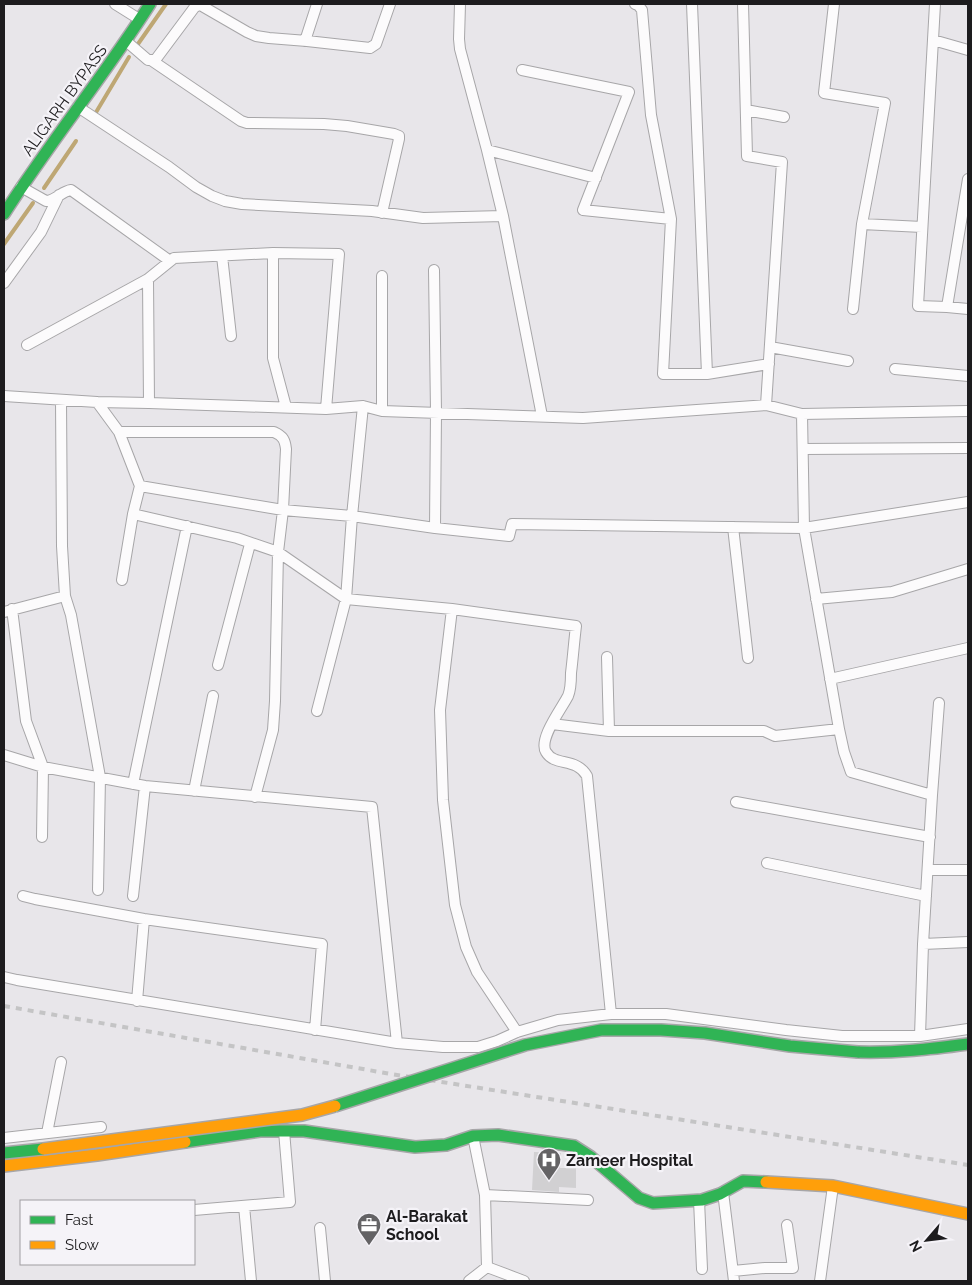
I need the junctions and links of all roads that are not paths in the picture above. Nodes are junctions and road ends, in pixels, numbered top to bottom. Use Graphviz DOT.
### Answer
graph roads {
  1 [pos="115,4"];
  2 [pos="150,4"];
  3 [pos="317,4"];
  4 [pos="390,4"];
  5 [pos="460,4"];
  6 [pos="635,4"];
  7 [pos="692,4"];
  8 [pos="743,4"];
  9 [pos="834,4"];
  10 [pos="935,4"];
  11 [pos="199,5"];
  12 [pos="139,19"];
  13 [pos="305,40"];
  14 [pos="933,40"];
  15 [pos="126,41"];
  16 [pos="968,50"];
  17 [pos="151,60"];
  18 [pos="522,70"];
  19 [pos="78,107"];
  20 [pos="746,110"];
  21 [pos="784,117"];
  22 [pos="487,150"];
  23 [pos="596,178"];
  24 [pos="968,180"];
  25 [pos="22,187"];
  26 [pos="59,195"];
  27 [pos="382,213"];
  28 [pos="4,214"];
  29 [pos="503,216"];
  30 [pos="671,219"];
  31 [pos="862,224"];
  32 [pos="922,227"];
  33 [pos="273,253"];
  34 [pos="222,256"];
  35 [pos="170,261"];
  36 [pos="434,270"];
  37 [pos="382,276"];
  38 [pos="148,279"];
  39 [pos="4,283"];
  40 [pos="947,307"];
  41 [pos="853,309"];
  42 [pos="968,310"];
  43 [pos="231,336"];
  44 [pos="27,345"];
  45 [pos="770,347"];
  46 [pos="848,361"];
  47 [pos="769,364"];
  48 [pos="895,369"];
  49 [pos="707,374"];
  50 [pos="968,376"];
  51 [pos="4,396"];
  52 [pos="61,400"];
  53 [pos="97,402"];
  54 [pos="149,403"];
  55 [pos="766,405"];
  56 [pos="363,406"];
  57 [pos="286,408"];
  58 [pos="326,409"];
  59 [pos="382,411"];
  60 [pos="968,411"];
  61 [pos="436,412"];
  62 [pos="802,414"];
  63 [pos="542,416"];
  64 [pos="118,432"];
  65 [pos="968,448"];
  66 [pos="803,449"];
  67 [pos="140,486"];
  68 [pos="968,502"];
  69 [pos="283,510"];
  70 [pos="133,514"];
  71 [pos="352,516"];
  72 [pos="187,526"];
  73 [pos="733,527"];
  74 [pos="436,528"];
  75 [pos="804,528"];
  76 [pos="250,544"];
  77 [pos="278,552"];
  78 [pos="968,569"];
  79 [pos="122,580"];
  80 [pos="65,596"];
  81 [pos="346,599"];
  82 [pos="816,600"];
  83 [pos="452,609"];
  84 [pos="8,611"];
  85 [pos="968,648"];
  86 [pos="607,657"];
  87 [pos="748,658"];
  88 [pos="218,665"];
  89 [pos="830,678"];
  90 [pos="213,696"];
  91 [pos="939,703"];
  92 [pos="318,711"];
  93 [pos="552,724"];
  94 [pos="839,729"];
  95 [pos="608,731"];
  96 [pos="4,755"];
  97 [pos="43,767"];
  98 [pos="100,778"];
  99 [pos="133,784"];
  100 [pos="145,786"];
  101 [pos="194,791"];
  102 [pos="255,796"];
  103 [pos="932,796"];
  104 [pos="736,802"];
  105 [pos="42,837"];
  106 [pos="930,837"];
  107 [pos="767,863"];
  108 [pos="928,870"];
  109 [pos="968,870"];
  110 [pos="98,890"];
  111 [pos="23,896"];
  112 [pos="133,896"];
  113 [pos="926,896"];
  114 [pos="144,919"];
  115 [pos="968,942"];
  116 [pos="923,944"];
  117 [pos="4,977"];
  118 [pos="137,1000"];
  119 [pos="610,1014"];
  120 [pos="315,1030"];
  121 [pos="968,1030"];
  122 [pos="517,1032"];
  123 [pos="920,1036"];
  124 [pos="397,1043"];
  125 [pos="968,1044"];
  126 [pos="61,1062"];
  127 [pos="101,1127"];
  128 [pos="284,1131"];
  129 [pos="47,1133"];
  130 [pos="473,1136"];
  131 [pos="4,1138"];
  132 [pos="4,1153"];
  133 [pos="4,1166"];
  134 [pos="833,1186"];
  135 [pos="723,1192"];
  136 [pos="485,1195"];
  137 [pos="588,1200"];
  138 [pos="699,1200"];
  139 [pos="244,1206"];
  140 [pos="195,1210"];
  141 [pos="968,1214"];
  142 [pos="787,1224"];
  143 [pos="320,1228"];
  144 [pos="487,1267"];
  145 [pos="702,1269"];
  146 [pos="733,1276"];
  147 [pos="251,1281"];
  148 [pos="325,1281"];
  149 [pos="469,1281"];
  150 [pos="524,1281"];
  151 [pos="820,1281"];
  1 -- 12 [label="street"];
  2 -- 12 [label="main road, ALIGARH BYPASS"];
  3 -- 13 [label="street"];
  4 -- 13 [label="street"];
  5 -- 22 [label="street"];
  6 -- 30 [label="street"];
  7 -- 49 [label="street"];
  8 -- 20 [label="street"];
  9 -- 31 [label="street"];
  10 -- 14 [label="street"];
  11 -- 13 [label="street"];
  11 -- 17 [label="street"];
  12 -- 15 [label="main road, ALIGARH BYPASS"];
  14 -- 16 [label="street"];
  14 -- 32 [label="street"];
  15 -- 17 [label="street"];
  15 -- 19 [label="main road, ALIGARH BYPASS"];
  17 -- 27 [label="street"];
  18 -- 23 [label="street"];
  19 -- 25 [label="main road, ALIGARH BYPASS"];
  19 -- 27 [label="street"];
  20 -- 21 [label="street"];
  20 -- 45 [label="street"];
  22 -- 23 [label="street"];
  22 -- 29 [label="street"];
  23 -- 30 [label="street"];
  24 -- 40 [label="street"];
  25 -- 26 [label="street"];
  25 -- 28 [label="main road, ALIGARH BYPASS"];
  26 -- 35 [label="street"];
  26 -- 39 [label="street"];
  27 -- 29 [label="street"];
  29 -- 63 [label="street"];
  30 -- 49 [label="street"];
  31 -- 32 [label="street"];
  31 -- 41 [label="street"];
  32 -- 40 [label="street"];
  33 -- 34 [label="street"];
  33 -- 57 [label="street"];
  33 -- 58 [label="street"];
  34 -- 35 [label="street"];
  34 -- 43 [label="street"];
  35 -- 38 [label="street"];
  36 -- 61 [label="street"];
  37 -- 59 [label="street"];
  38 -- 44 [label="street"];
  38 -- 54 [label="street"];
  40 -- 42 [label="street"];
  45 -- 46 [label="street"];
  45 -- 47 [label="street"];
  47 -- 49 [label="street"];
  47 -- 55 [label="street"];
  48 -- 50 [label="street"];
  51 -- 52 [label="street"];
  52 -- 53 [label="street"];
  52 -- 80 [label="street"];
  53 -- 54 [label="street"];
  53 -- 64 [label="street"];
  54 -- 57 [label="street"];
  55 -- 62 [label="street"];
  55 -- 63 [label="street"];
  56 -- 58 [label="street"];
  56 -- 59 [label="street"];
  56 -- 71 [label="street"];
  57 -- 58 [label="street"];
  59 -- 61 [label="street"];
  60 -- 62 [label="street"];
  61 -- 63 [label="street"];
  61 -- 74 [label="street"];
  62 -- 66 [label="street"];
  64 -- 67 [label="street"];
  64 -- 69 [label="street"];
  65 -- 66 [label="street"];
  66 -- 75 [label="street"];
  67 -- 69 [label="street"];
  67 -- 70 [label="street"];
  68 -- 75 [label="street"];
  69 -- 71 [label="street"];
  69 -- 77 [label="street"];
  70 -- 72 [label="street"];
  70 -- 79 [label="street"];
  71 -- 74 [label="street"];
  71 -- 81 [label="street"];
  72 -- 76 [label="street"];
  72 -- 99 [label="street"];
  73 -- 74 [label="street"];
  73 -- 75 [label="street"];
  73 -- 87 [label="street"];
  75 -- 82 [label="street"];
  76 -- 77 [label="street"];
  76 -- 88 [label="street"];
  77 -- 81 [label="street"];
  77 -- 102 [label="street"];
  78 -- 82 [label="street"];
  80 -- 84 [label="street"];
  80 -- 98 [label="street"];
  81 -- 83 [label="street"];
  81 -- 92 [label="street"];
  82 -- 89 [label="street"];
  83 -- 93 [label="street"];
  83 -- 122 [label="street"];
  84 -- 97 [label="street"];
  85 -- 89 [label="street"];
  86 -- 95 [label="street"];
  89 -- 94 [label="street"];
  90 -- 101 [label="street"];
  91 -- 103 [label="street"];
  93 -- 95 [label="street"];
  93 -- 119 [label="street"];
  94 -- 95 [label="street"];
  94 -- 103 [label="street"];
  96 -- 97 [label="street"];
  97 -- 98 [label="street"];
  97 -- 105 [label="street"];
  98 -- 99 [label="street"];
  98 -- 110 [label="street"];
  99 -- 100 [label="street"];
  100 -- 101 [label="street"];
  100 -- 112 [label="street"];
  101 -- 102 [label="street"];
  102 -- 124 [label="street"];
  103 -- 106 [label="street"];
  104 -- 106 [label="street"];
  106 -- 108 [label="street"];
  107 -- 113 [label="street"];
  108 -- 109 [label="street"];
  108 -- 113 [label="street"];
  111 -- 114 [label="street"];
  113 -- 116 [label="street"];
  114 -- 118 [label="street"];
  114 -- 120 [label="street"];
  115 -- 116 [label="street"];
  116 -- 123 [label="street"];
  117 -- 118 [label="street"];
  118 -- 120 [label="street"];
  119 -- 122 [label="street"];
  119 -- 123 [label="street"];
  120 -- 124 [label="street"];
  121 -- 123 [label="street"];
  122 -- 124 [label="street"];
  125 -- 132 [label="main road, bridge"];
  126 -- 129 [label="street"];
  127 -- 129 [label="street"];
  128 -- 130 [label="main road"];
  128 -- 133 [label="main road"];
  128 -- 139 [label="street"];
  129 -- 131 [label="street"];
  130 -- 136 [label="street"];
  130 -- 138 [label="main road"];
  134 -- 135 [label="main road"];
  134 -- 141 [label="main road"];
  134 -- 151 [label="street"];
  135 -- 138 [label="main road"];
  135 -- 146 [label="street"];
  136 -- 137 [label="street"];
  136 -- 144 [label="street"];
  138 -- 145 [label="street"];
  139 -- 140 [label="street"];
  139 -- 147 [label="street"];
  142 -- 146 [label="street"];
  143 -- 148 [label="street"];
  144 -- 149 [label="street"];
  144 -- 150 [label="street"];
}
